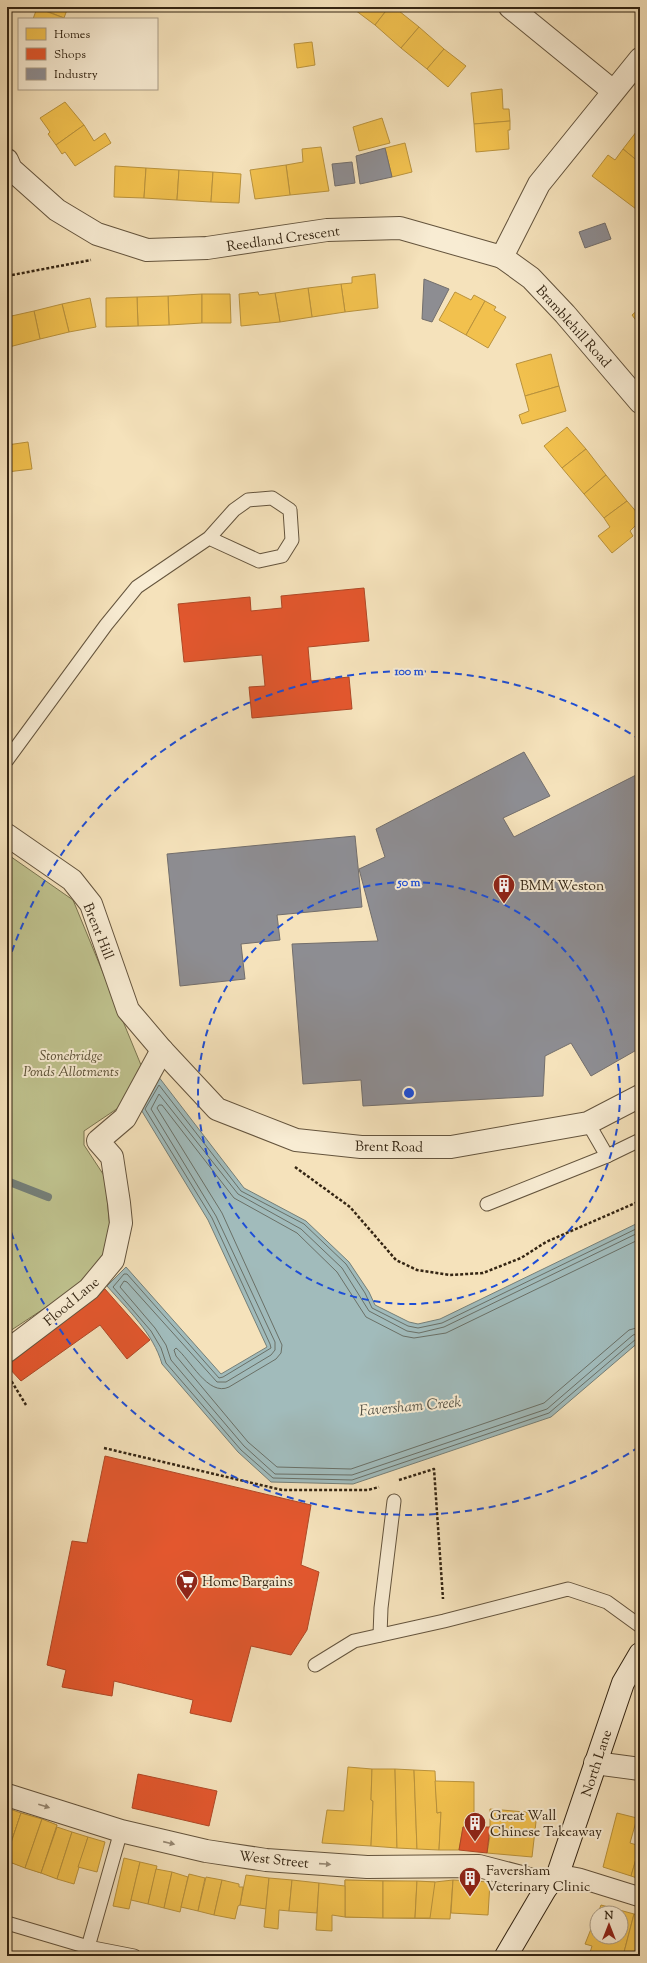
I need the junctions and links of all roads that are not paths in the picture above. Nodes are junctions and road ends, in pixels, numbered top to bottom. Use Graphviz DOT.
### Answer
graph roads {
  1 [pos="510,7"];
  2 [pos="640,59"];
  3 [pos="613,91"];
  4 [pos="8,167"];
  5 [pos="502,257"];
  6 [pos="637,393"];
  7 [pos="209,538"];
  8 [pos="7,760"];
  9 [pos="7,835"];
  10 [pos="162,1050"];
  11 [pos="640,1096"];
  12 [pos="588,1123"];
  13 [pos="640,1140"];
  14 [pos="608,1156"];
  15 [pos="487,1204"];
  16 [pos="7,1351"];
  17 [pos="394,1501"];
  18 [pos="640,1626"];
  19 [pos="380,1635"];
  20 [pos="640,1654"];
  21 [pos="315,1665"];
  22 [pos="595,1763"];
  23 [pos="640,1769"];
  24 [pos="7,1795"];
  25 [pos="121,1831"];
  26 [pos="552,1881"];
  27 [pos="640,1897"];
  28 [pos="7,1923"];
  29 [pos="88,1947"];
  30 [pos="134,1956"];
  31 [pos="506,1956"];
  1 -- 3 [label="street"];
  2 -- 3 [label="street"];
  3 -- 5 [label="street"];
  4 -- 5 [label="street, Reedland Crescent"];
  5 -- 6 [label="street, Bramblehill Road"];
  7 -- 7 [label="lane"];
  7 -- 8 [label="lane"];
  9 -- 10 [label="street, Brent Hill"];
  10 -- 12 [label="street, Brent Road"];
  10 -- 16 [label="street, Flood Lane"];
  11 -- 12 [label="street, Brent Road"];
  12 -- 14 [label="lane"];
  13 -- 14 [label="lane"];
  14 -- 15 [label="lane"];
  17 -- 19 [label="lane"];
  18 -- 19 [label="lane"];
  19 -- 21 [label="lane"];
  20 -- 22 [label="street, North Lane"];
  22 -- 23 [label="street"];
  22 -- 26 [label="street, North Lane"];
  24 -- 25 [label="street, West Street, one-way"];
  25 -- 26 [label="street, West Street, one-way"];
  25 -- 29 [label="lane"];
  26 -- 27 [label="street, West Street"];
  26 -- 31 [label="street, North Lane"];
  28 -- 29 [label="lane"];
  29 -- 30 [label="lane"];
}
